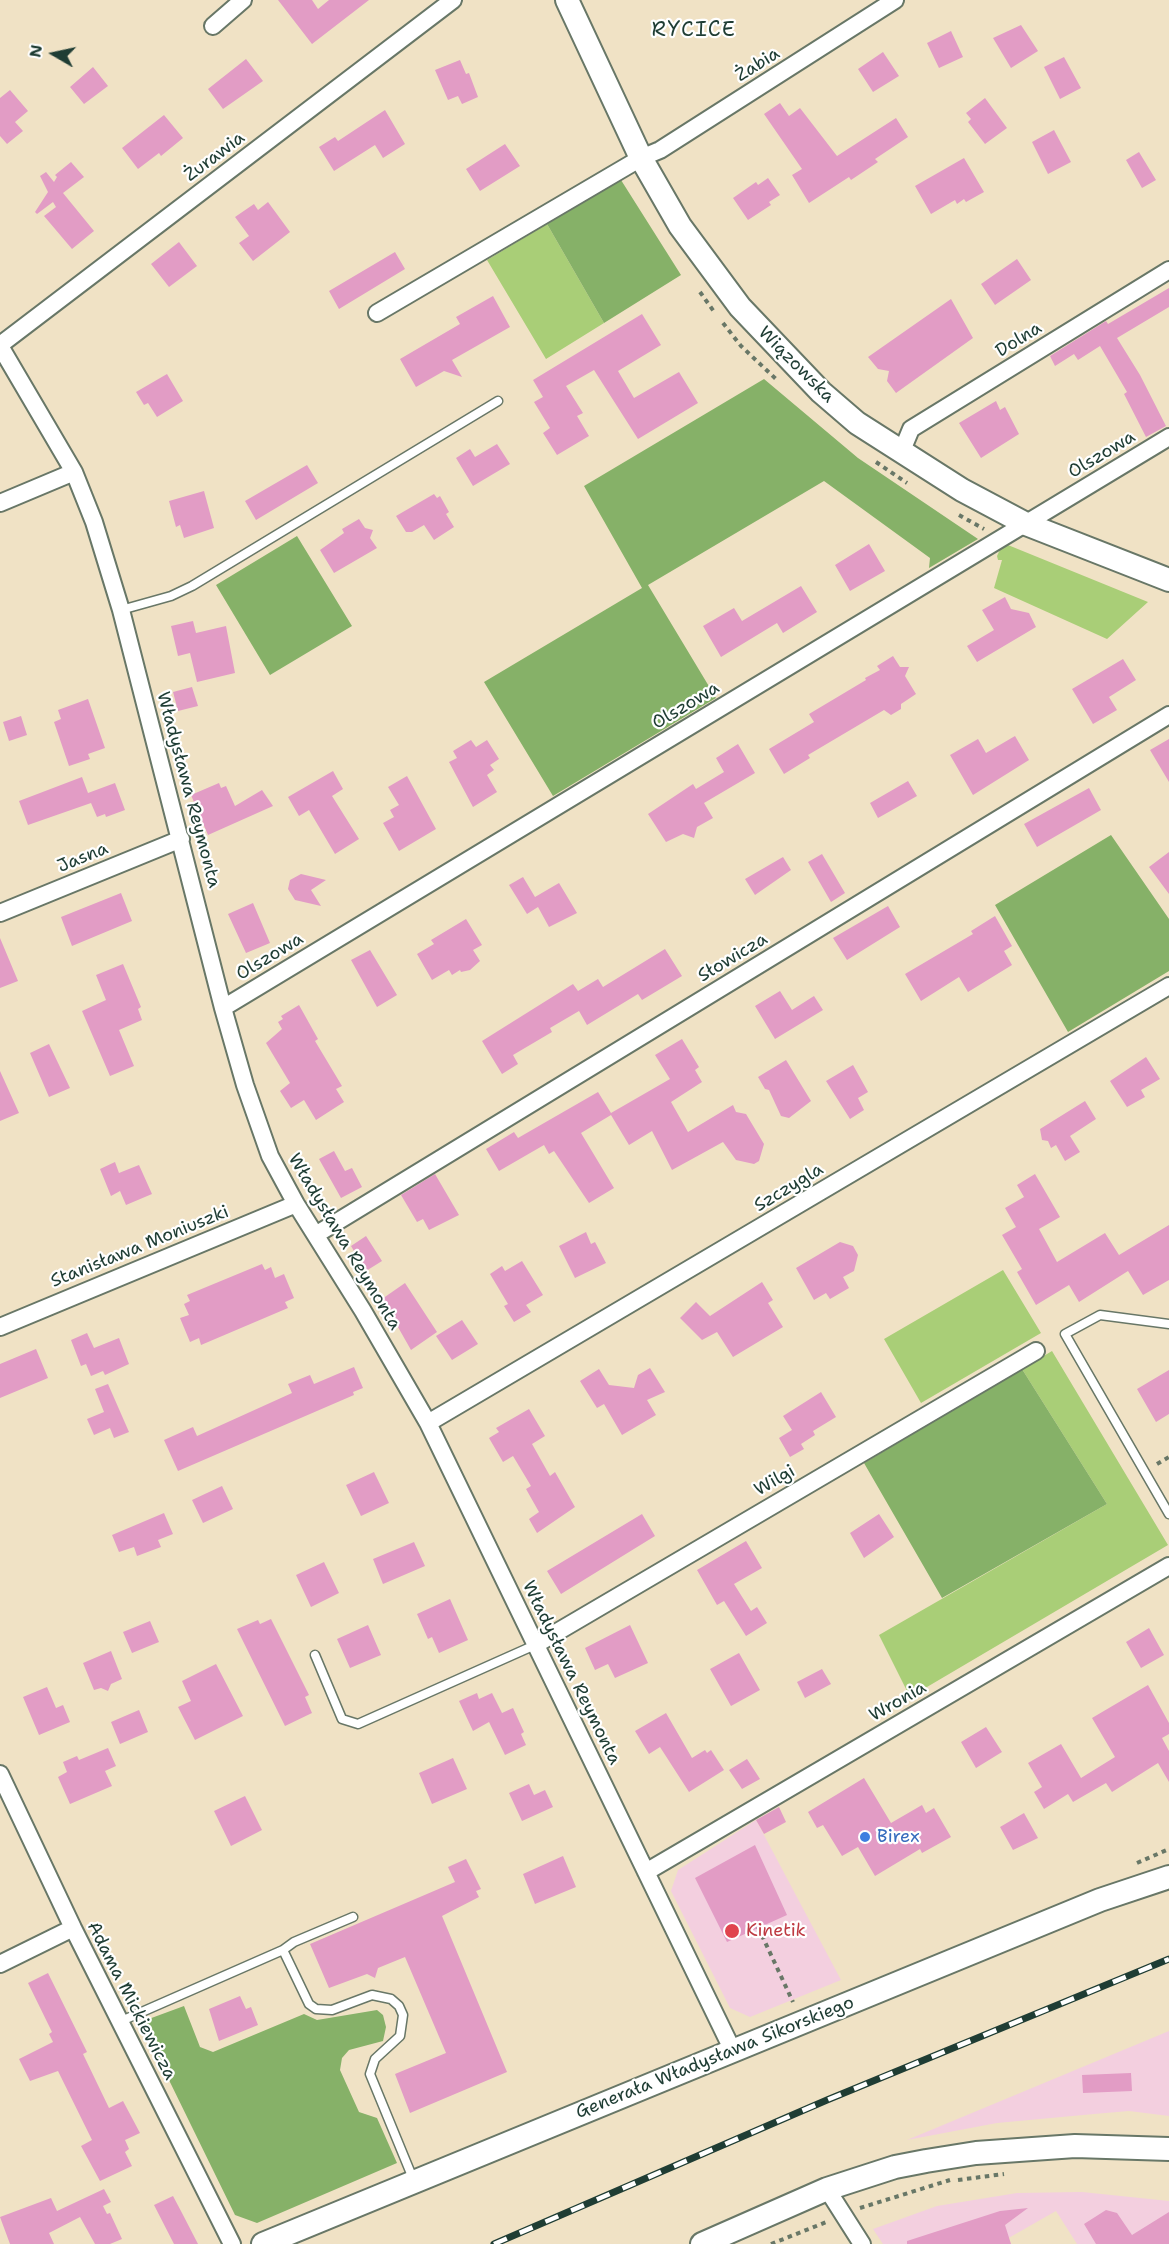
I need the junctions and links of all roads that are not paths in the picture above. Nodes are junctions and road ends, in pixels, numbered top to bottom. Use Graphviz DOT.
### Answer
graph roads {
  1 [pos="243,0"];
  2 [pos="453,0"];
  3 [pos="567,0"];
  4 [pos="895,0"];
  5 [pos="213,26"];
  6 [pos="641,158"];
  7 [pos="1169,270"];
  8 [pos="376,313"];
  9 [pos="0,345"];
  10 [pos="498,401"];
  11 [pos="1169,437"];
  12 [pos="900,453"];
  13 [pos="74,472"];
  14 [pos="0,503"];
  15 [pos="1026,524"];
  16 [pos="1169,580"];
  17 [pos="121,610"];
  18 [pos="1169,715"];
  19 [pos="181,839"];
  20 [pos="0,913"];
  21 [pos="1169,986"];
  22 [pos="224,1008"];
  23 [pos="296,1204"];
  24 [pos="317,1234"];
  25 [pos="1169,1324"];
  26 [pos="0,1326"];
  27 [pos="1036,1351"];
  28 [pos="428,1423"];
  29 [pos="1169,1514"];
  30 [pos="1169,1566"];
  31 [pos="535,1646"];
  32 [pos="315,1655"];
  33 [pos="0,1774"];
  34 [pos="646,1872"];
  35 [pos="1169,1877"];
  36 [pos="353,1917"];
  37 [pos="73,1928"];
  38 [pos="283,1950"];
  39 [pos="0,1964"];
  40 [pos="119,2022"];
  41 [pos="734,2051"];
  42 [pos="1169,2149"];
  43 [pos="414,2182"];
  44 [pos="827,2189"];
  45 [pos="232,2244"];
  46 [pos="263,2244"];
  47 [pos="702,2244"];
  48 [pos="862,2244"];
  1 -- 5 [label="street"];
  2 -- 9 [label="street, Żurawia"];
  3 -- 6 [label="main road, Wiązowska"];
  4 -- 6 [label="street, Żabia"];
  6 -- 8 [label="street, Żabia"];
  6 -- 12 [label="main road, Wiązowska"];
  7 -- 12 [label="street, Dolna"];
  9 -- 13 [label="street, Władysława Reymonta"];
  10 -- 17 [label="lane"];
  11 -- 15 [label="street, Olszowa"];
  12 -- 15 [label="main road, Wiązowska"];
  13 -- 14 [label="street"];
  13 -- 17 [label="street, Władysława Reymonta"];
  15 -- 16 [label="main road, Wiązowska"];
  15 -- 22 [label="street, Olszowa"];
  17 -- 19 [label="street, Władysława Reymonta"];
  18 -- 24 [label="street, Słowicza"];
  19 -- 20 [label="street, Jasna"];
  19 -- 22 [label="street, Władysława Reymonta"];
  21 -- 28 [label="street, Szczygla"];
  22 -- 23 [label="street, Władysława Reymonta"];
  23 -- 24 [label="street, Władysława Reymonta"];
  23 -- 26 [label="street, Stanisława Moniuszki"];
  24 -- 28 [label="street, Władysława Reymonta"];
  25 -- 29 [label="lane"];
  27 -- 31 [label="street, Wilgi"];
  28 -- 31 [label="street, Władysława Reymonta"];
  30 -- 34 [label="street, Wronia"];
  31 -- 32 [label="lane"];
  31 -- 34 [label="street, Władysława Reymonta"];
  33 -- 37 [label="street, Adama Mickiewicza"];
  34 -- 41 [label="street, Władysława Reymonta"];
  35 -- 41 [label="main road, Generała Władysława Sikorskiego"];
  36 -- 38 [label="lane"];
  37 -- 39 [label="street"];
  37 -- 40 [label="street, Adama Mickiewicza"];
  38 -- 40 [label="lane"];
  38 -- 43 [label="lane"];
  40 -- 45 [label="street, Adama Mickiewicza"];
  41 -- 43 [label="main road, Generała Władysława Sikorskiego"];
  42 -- 44 [label="main road"];
  43 -- 46 [label="main road, Generała Władysława Sikorskiego"];
  44 -- 47 [label="main road"];
  44 -- 48 [label="street"];
}
